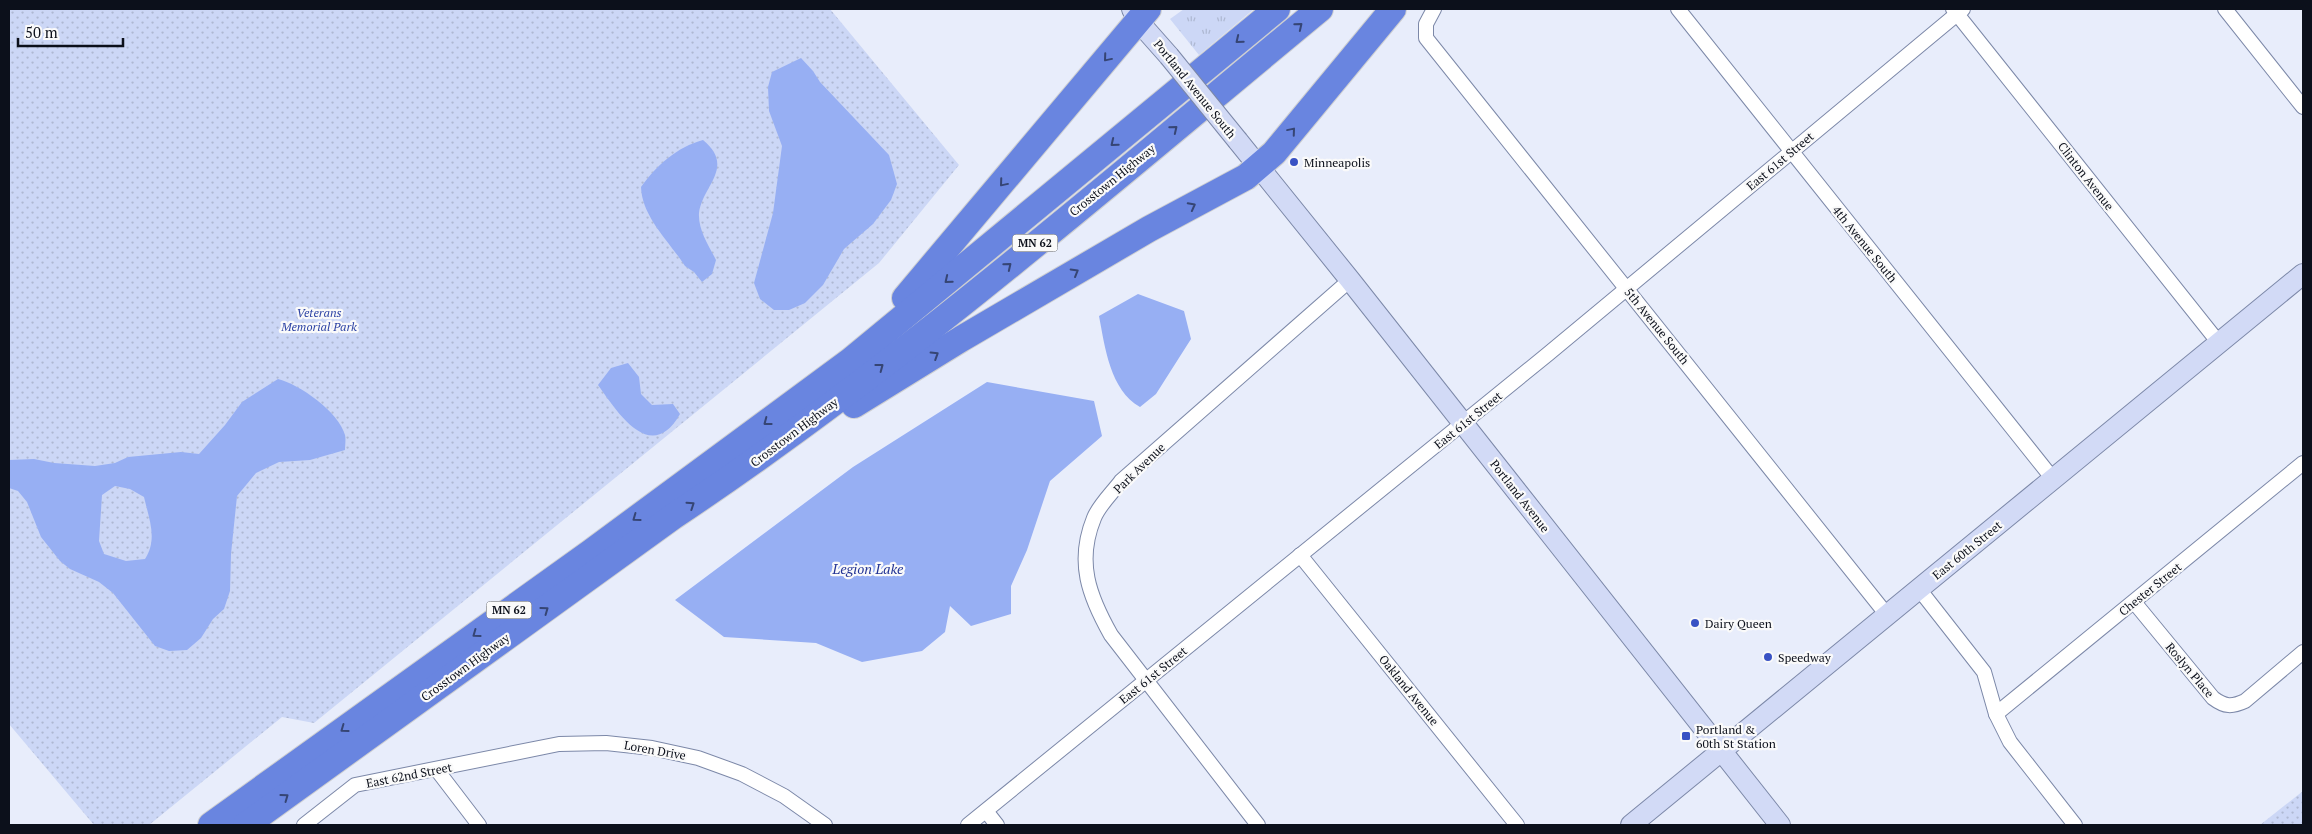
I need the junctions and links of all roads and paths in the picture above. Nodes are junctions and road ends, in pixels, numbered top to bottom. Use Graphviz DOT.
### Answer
graph roads {
  1 [pos="1277,9"];
  2 [pos="1320,9"];
  3 [pos="1393,9"];
  4 [pos="1434,9"];
  5 [pos="1678,9"];
  6 [pos="2224,9"];
  7 [pos="1957,10"];
  8 [pos="1140,13"];
  9 [pos="2303,107"];
  10 [pos="1791,152"];
  11 [pos="1259,167"];
  12 [pos="1350,280"];
  13 [pos="2301,280"];
  14 [pos="1626,288"];
  15 [pos="2218,343"];
  16 [pos="850,361"];
  17 [pos="1463,424"];
  18 [pos="2303,463"];
  19 [pos="744,470"];
  20 [pos="2053,479"];
  21 [pos="1300,555"];
  22 [pos="1920,589"];
  23 [pos="2134,602"];
  24 [pos="1888,615"];
  25 [pos="2303,652"];
  26 [pos="1145,681"];
  27 [pos="1996,714"];
  28 [pos="1721,752"];
  29 [pos="468,762"];
  30 [pos="437,770"];
  31 [pos="986,811"];
  32 [pos="210,825"];
  33 [pos="246,825"];
  34 [pos="304,825"];
  35 [pos="480,825"];
  36 [pos="825,825"];
  37 [pos="968,825"];
  38 [pos="997,825"];
  39 [pos="1258,825"];
  40 [pos="1517,825"];
  41 [pos="1631,825"];
  42 [pos="1780,825"];
  43 [pos="2075,825"];
  1 -- 16 [label="highway, Crosstown Highway / MN 62, one-way"];
  19 -- 2 [label="highway, Crosstown Highway / MN 62, one-way"];
  11 -- 3 [label="highway, one-way"];
  4 -- 14 [label="street, 5th Avenue South"];
  5 -- 10 [label="street, 4th Avenue South"];
  6 -- 9 [label="street"];
  7 -- 10 [label="street, East 61st Street"];
  7 -- 15 [label="street, Clinton Avenue"];
  8 -- 11 [label="street, Portland Avenue South, bridge"];
  8 -- 16 [label="highway, one-way"];
  10 -- 14 [label="street, East 61st Street"];
  10 -- 20 [label="street, 4th Avenue South"];
  11 -- 12 [label="street, Portland Avenue"];
  19 -- 11 [label="highway, one-way"];
  12 -- 17 [label="street, Portland Avenue"];
  12 -- 26 [label="street, Park Avenue"];
  13 -- 15 [label="street, East 60th Street"];
  14 -- 17 [label="street, East 61st Street"];
  14 -- 24 [label="street, 5th Avenue South"];
  15 -- 20 [label="street, East 60th Street"];
  16 -- 32 [label="highway, Crosstown Highway / MN 62, one-way"];
  17 -- 21 [label="street, East 61st Street"];
  17 -- 28 [label="street, Portland Avenue"];
  18 -- 23 [label="street, Chester Street"];
  33 -- 19 [label="highway, Crosstown Highway / MN 62, one-way"];
  20 -- 22 [label="street, East 60th Street"];
  21 -- 26 [label="street, East 61st Street"];
  21 -- 40 [label="street, Oakland Avenue"];
  22 -- 24 [label="street, East 60th Street"];
  22 -- 27 [label="street"];
  23 -- 25 [label="street, Roslyn Place"];
  23 -- 27 [label="street, Chester Street"];
  24 -- 28 [label="street, East 60th Street"];
  26 -- 31 [label="street, East 61st Street"];
  26 -- 39 [label="street, Park Avenue"];
  27 -- 43 [label="street"];
  28 -- 41 [label="street, East 60th Street"];
  28 -- 42 [label="street, Portland Avenue"];
  29 -- 30 [label="street, East 62nd Street"];
  29 -- 36 [label="street, Loren Drive"];
  30 -- 34 [label="street, East 62nd Street"];
  30 -- 35 [label="street"];
  31 -- 37 [label="street, East 61st Street"];
  31 -- 38 [label="street"];
}
